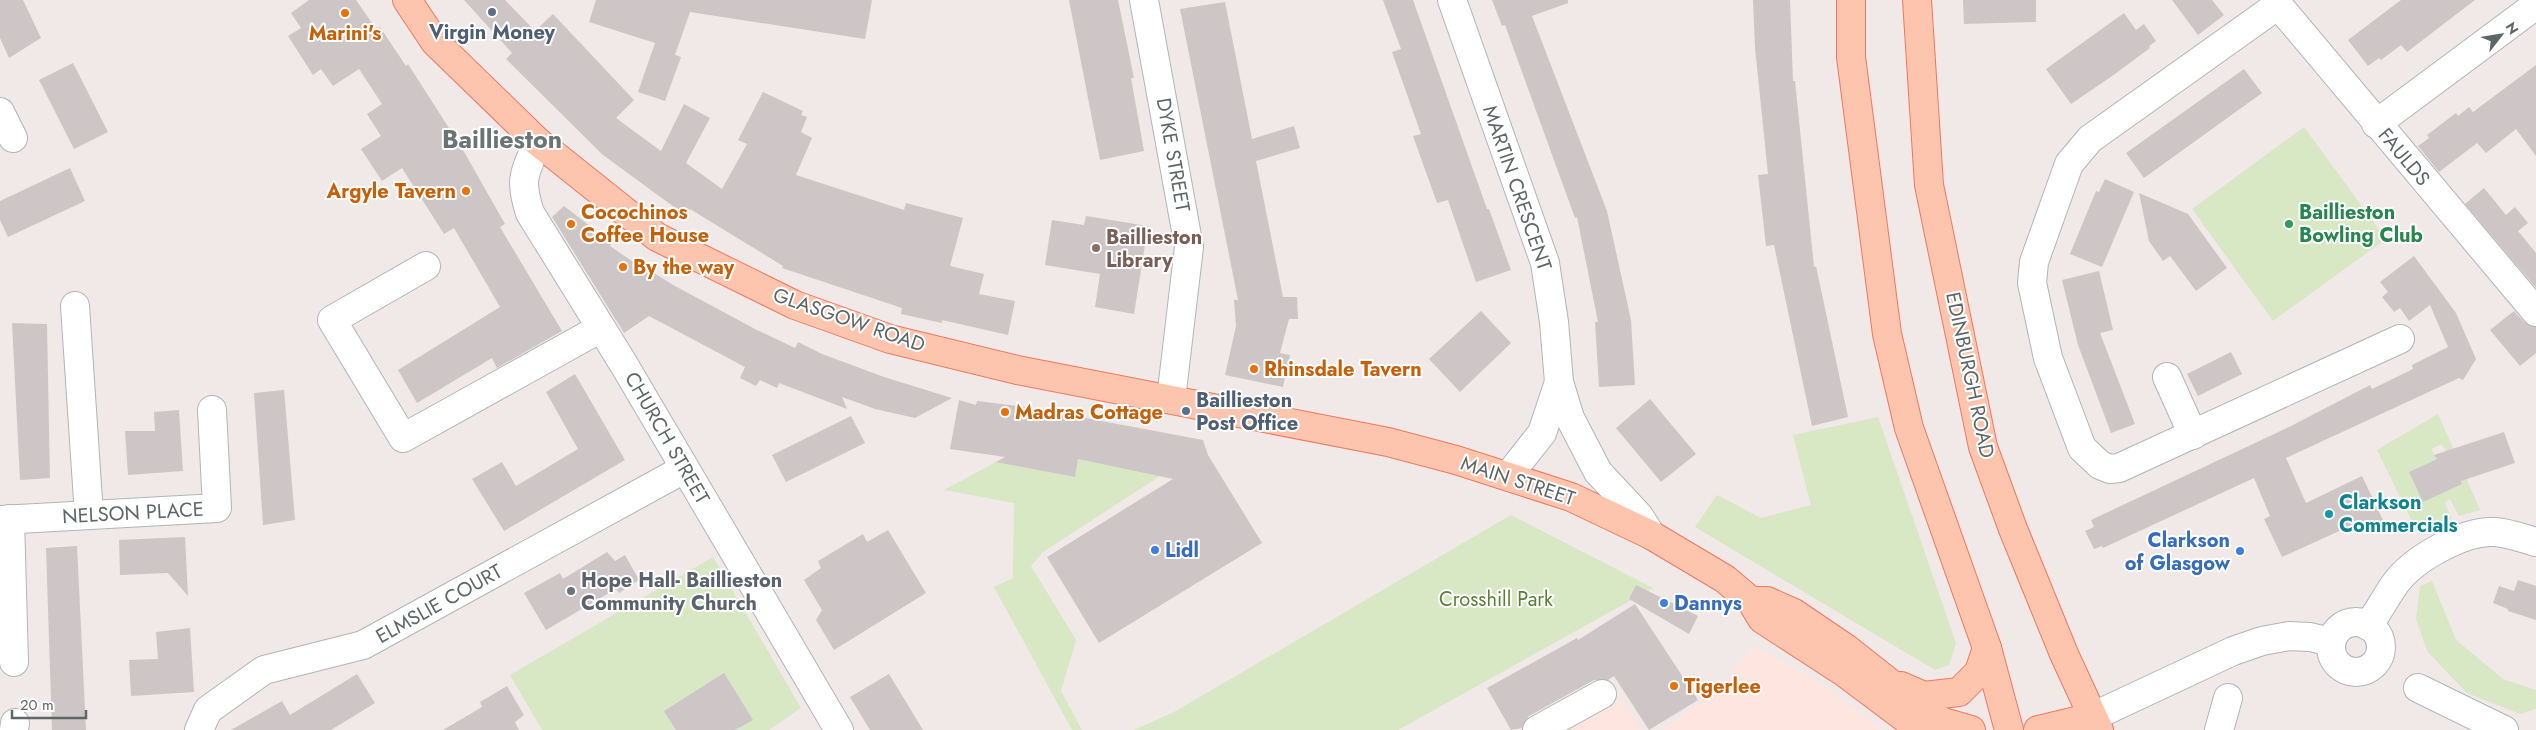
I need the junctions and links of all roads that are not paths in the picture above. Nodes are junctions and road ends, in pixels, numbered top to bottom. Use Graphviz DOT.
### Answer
graph roads {
  1 [pos="407,0"];
  2 [pos="1144,0"];
  3 [pos="1452,0"];
  4 [pos="1852,0"];
  5 [pos="1917,0"];
  6 [pos="2276,2"];
  7 [pos="2536,5"];
  8 [pos="0,112"];
  9 [pos="2376,124"];
  10 [pos="13,138"];
  11 [pos="538,142"];
  12 [pos="426,266"];
  13 [pos="75,306"];
  14 [pos="2536,312"];
  15 [pos="601,328"];
  16 [pos="2400,339"];
  17 [pos="2167,377"];
  18 [pos="1559,382"];
  19 [pos="1171,400"];
  20 [pos="212,410"];
  21 [pos="1332,430"];
  22 [pos="2193,435"];
  23 [pos="684,469"];
  24 [pos="1508,476"];
  25 [pos="89,515"];
  26 [pos="5,519"];
  27 [pos="1651,534"];
  28 [pos="2536,542"];
  29 [pos="1751,601"];
  30 [pos="2368,626"];
  31 [pos="2331,642"];
  32 [pos="1986,648"];
  33 [pos="14,662"];
  34 [pos="1882,677"];
  35 [pos="2418,688"];
  36 [pos="1602,694"];
  37 [pos="2228,698"];
  38 [pos="2096,723"];
  39 [pos="2050,728"];
  40 [pos="198,730"];
  41 [pos="839,730"];
  42 [pos="1537,730"];
  43 [pos="1921,730"];
  44 [pos="1971,730"];
  45 [pos="2009,730"];
  46 [pos="2219,730"];
  47 [pos="2504,730"];
  1 -- 11 [label="main road, GLASGOW ROAD"];
  2 -- 19 [label="street, DYKE STREET"];
  3 -- 18 [label="street, MARTIN CRESCENT"];
  4 -- 32 [label="main road"];
  5 -- 38 [label="main road, EDINBURGH ROAD"];
  6 -- 9 [label="street, FAULDS"];
  6 -- 22 [label="street"];
  7 -- 9 [label="street"];
  8 -- 10 [label="street"];
  9 -- 14 [label="street, FAULDS"];
  11 -- 15 [label="street, CHURCH STREET"];
  11 -- 19 [label="main road, GLASGOW ROAD"];
  12 -- 15 [label="street"];
  13 -- 25 [label="street"];
  15 -- 23 [label="street, CHURCH STREET"];
  16 -- 22 [label="street"];
  17 -- 22 [label="street"];
  18 -- 24 [label="street, MARTIN CRESCENT"];
  18 -- 27 [label="street, MARTIN CRESCENT"];
  19 -- 21 [label="main road, GLASGOW ROAD"];
  20 -- 25 [label="street, NELSON PLACE"];
  21 -- 24 [label="main road, MAIN STREET"];
  23 -- 40 [label="street, ELMSLIE COURT"];
  23 -- 41 [label="street, CHURCH STREET"];
  24 -- 27 [label="main road, MAIN STREET"];
  25 -- 26 [label="street, NELSON PLACE"];
  26 -- 33 [label="street, NELSON PLACE"];
  27 -- 29 [label="main road, MAIN STREET"];
  28 -- 30 [label="street"];
  29 -- 34 [label="main road"];
  29 -- 43 [label="main road, MAIN STREET"];
  30 -- 31 [label="street"];
  30 -- 31 [label="street"];
  31 -- 38 [label="street"];
  32 -- 34 [label="main road"];
  32 -- 45 [label="main road"];
  34 -- 44 [label="main road"];
  35 -- 47 [label="street"];
  36 -- 42 [label="street"];
  37 -- 46 [label="street"];
  38 -- 39 [label="main road"];
}
